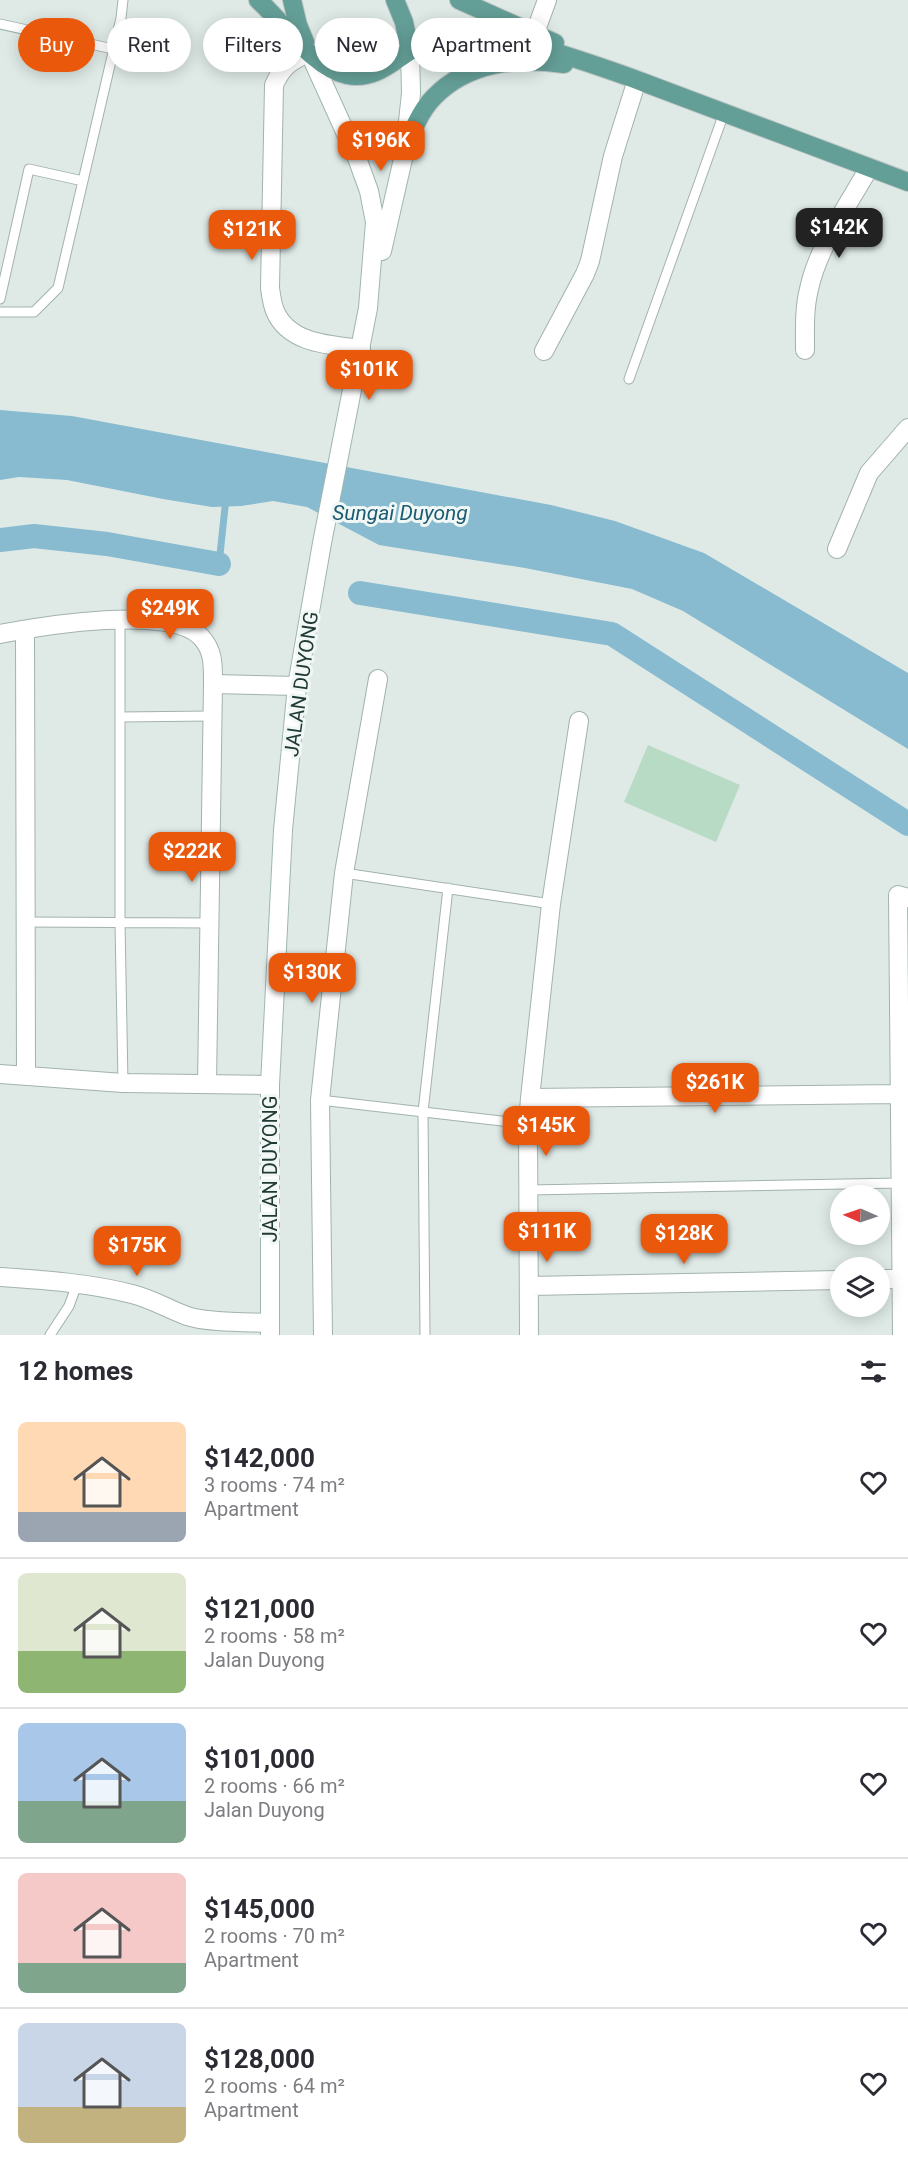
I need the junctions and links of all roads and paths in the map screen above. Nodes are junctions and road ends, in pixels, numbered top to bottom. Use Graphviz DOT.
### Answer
graph roads {
  1 [pos="123,0"];
  2 [pos="258,0"];
  3 [pos="292,0"];
  4 [pos="395,0"];
  5 [pos="459,0"];
  6 [pos="469,0"];
  7 [pos="548,0"];
  8 [pos="484,10"];
  9 [pos="121,18"];
  10 [pos="502,18"];
  11 [pos="541,18"];
  12 [pos="0,24"];
  13 [pos="552,41"];
  14 [pos="107,48"];
  15 [pos="410,51"];
  16 [pos="309,52"];
  17 [pos="611,70"];
  18 [pos="108,72"];
  19 [pos="637,80"];
  20 [pos="724,113"];
  21 [pos="405,150"];
  22 [pos="869,168"];
  23 [pos="83,181"];
  24 [pos="908,182"];
  25 [pos="0,299"];
  26 [pos="368,308"];
  27 [pos="0,312"];
  28 [pos="361,349"];
  29 [pos="805,350"];
  30 [pos="544,351"];
  31 [pos="629,379"];
  32 [pos="908,428"];
  33 [pos="837,549"];
  34 [pos="120,620"];
  35 [pos="25,630"];
  36 [pos="0,634"];
  37 [pos="378,679"];
  38 [pos="213,684"];
  39 [pos="297,686"];
  40 [pos="212,716"];
  41 [pos="120,717"];
  42 [pos="579,721"];
  43 [pos="344,873"];
  44 [pos="448,888"];
  45 [pos="908,898"];
  46 [pos="551,904"];
  47 [pos="26,922"];
  48 [pos="120,923"];
  49 [pos="210,923"];
  50 [pos="0,1074"];
  51 [pos="26,1075"];
  52 [pos="123,1083"];
  53 [pos="207,1084"];
  54 [pos="270,1085"];
  55 [pos="900,1094"];
  56 [pos="530,1098"];
  57 [pos="320,1100"];
  58 [pos="423,1112"];
  59 [pos="528,1124"];
  60 [pos="901,1183"];
  61 [pos="529,1190"];
  62 [pos="0,1277"];
  63 [pos="905,1279"];
  64 [pos="830,1280"];
  65 [pos="77,1284"];
  66 [pos="529,1286"];
  67 [pos="270,1329"];
  68 [pos="50,1335"];
  69 [pos="323,1335"];
  70 [pos="425,1335"];
  71 [pos="529,1335"];
  72 [pos="902,1335"];
  1 -- 9 [label="lane"];
  2 -- 16 [label="main road"];
  3 -- 16 [label="main road"];
  4 -- 15 [label="main road"];
  5 -- 8 [label="main road"];
  6 -- 8 [label="main road"];
  7 -- 11 [label="street"];
  8 -- 10 [label="main road"];
  12 -- 14 [label="lane"];
  13 -- 17 [label="main road"];
  15 -- 16 [label="main road"];
  15 -- 17 [label="main road"];
  15 -- 21 [label="street"];
  16 -- 26 [label="street, JALAN DUYONG"];
  16 -- 28 [label="street"];
  17 -- 19 [label="main road"];
  17 -- 21 [label="main road"];
  18 -- 23 [label="lane"];
  19 -- 20 [label="main road"];
  19 -- 30 [label="street"];
  20 -- 22 [label="main road"];
  20 -- 31 [label="lane"];
  21 -- 26 [label="street"];
  22 -- 24 [label="main road"];
  22 -- 29 [label="street"];
  23 -- 25 [label="lane"];
  23 -- 27 [label="lane"];
  26 -- 28 [label="street, JALAN DUYONG"];
  28 -- 39 [label="street, JALAN DUYONG"];
  32 -- 33 [label="street"];
  34 -- 35 [label="street"];
  34 -- 38 [label="street"];
  34 -- 41 [label="lane"];
  35 -- 36 [label="street"];
  35 -- 47 [label="street"];
  37 -- 43 [label="street"];
  38 -- 39 [label="street"];
  38 -- 40 [label="street"];
  39 -- 54 [label="street, JALAN DUYONG"];
  40 -- 41 [label="lane"];
  40 -- 49 [label="street"];
  41 -- 48 [label="lane"];
  42 -- 46 [label="street"];
  43 -- 44 [label="lane"];
  43 -- 57 [label="street"];
  44 -- 46 [label="lane"];
  44 -- 58 [label="lane"];
  45 -- 55 [label="street"];
  46 -- 56 [label="street"];
  47 -- 48 [label="lane"];
  47 -- 51 [label="street"];
  48 -- 49 [label="lane"];
  48 -- 52 [label="lane"];
  49 -- 53 [label="street"];
  50 -- 51 [label="street"];
  51 -- 52 [label="street"];
  52 -- 53 [label="street"];
  53 -- 54 [label="street"];
  54 -- 67 [label="street, JALAN DUYONG"];
  55 -- 56 [label="street"];
  55 -- 60 [label="street"];
  56 -- 59 [label="street"];
  57 -- 58 [label="lane"];
  57 -- 69 [label="street"];
  58 -- 59 [label="lane"];
  58 -- 70 [label="lane"];
  59 -- 61 [label="street"];
  60 -- 61 [label="lane"];
  60 -- 63 [label="street"];
  61 -- 66 [label="street"];
  62 -- 65 [label="street"];
  63 -- 72 [label="street"];
  64 -- 66 [label="street"];
  65 -- 67 [label="street"];
  65 -- 68 [label="lane"];
  66 -- 71 [label="street"];
}
